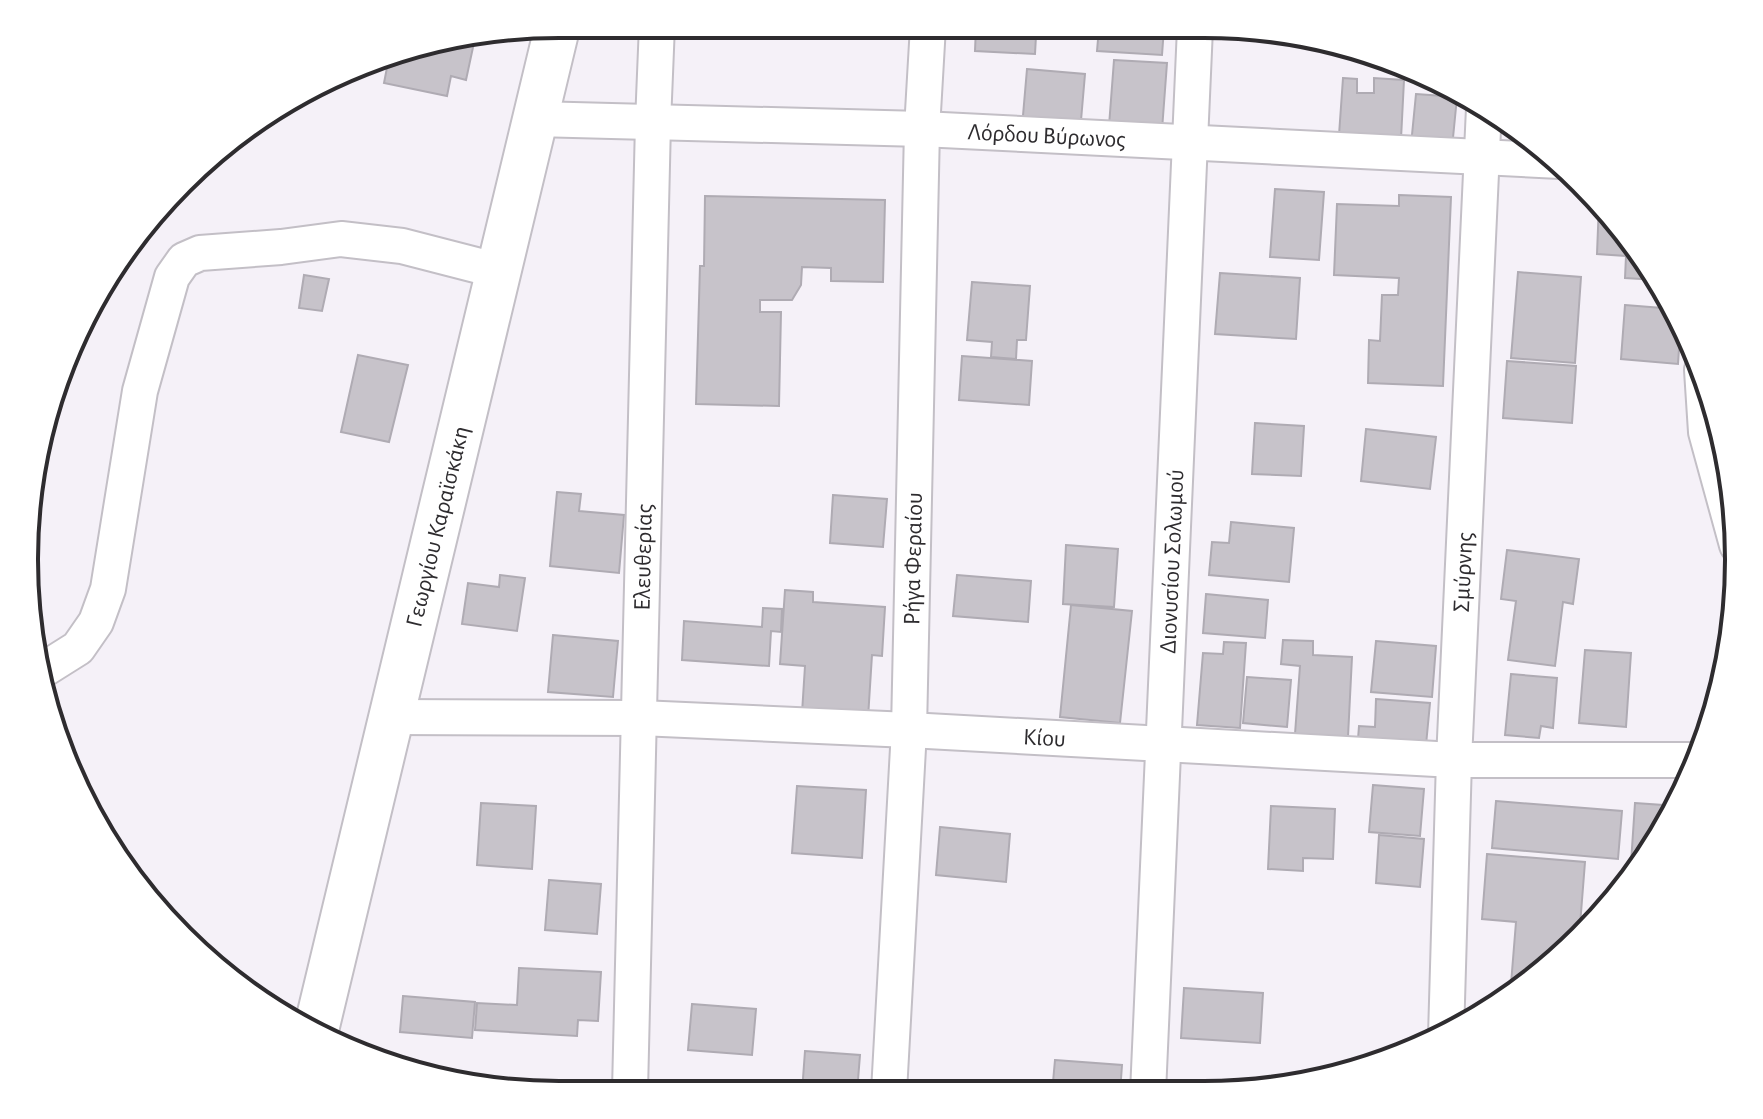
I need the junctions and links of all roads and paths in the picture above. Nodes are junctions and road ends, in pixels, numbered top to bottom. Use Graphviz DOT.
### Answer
graph roads {
  1 [pos="555,38"];
  2 [pos="656,38"];
  3 [pos="927,38"];
  4 [pos="1195,38"];
  5 [pos="535,119"];
  6 [pos="1484,120"];
  7 [pos="653,123"];
  8 [pos="922,129"];
  9 [pos="1190,142"];
  10 [pos="1482,157"];
  11 [pos="1538,160"];
  12 [pos="499,271"];
  13 [pos="1705,419"];
  14 [pos="1719,478"];
  15 [pos="49,666"];
  16 [pos="391,717"];
  17 [pos="640,718"];
  18 [pos="909,730"];
  19 [pos="1163,745"];
  20 [pos="1454,760"];
  21 [pos="1685,760"];
  22 [pos="1446,1020"];
  23 [pos="318,1021"];
  24 [pos="630,1081"];
  25 [pos="890,1081"];
  26 [pos="1149,1081"];
  1 -- 5 [label="street, Γεωργίου Καραϊσκάκη"];
  2 -- 7 [label="street, Ελευθερίας"];
  3 -- 8 [label="street, Ρήγα Φεραίου"];
  4 -- 9 [label="street, Διονυσίου Σολωμού"];
  5 -- 7 [label="street, Λόρδου Βύρωνος"];
  5 -- 12 [label="street, Γεωργίου Καραϊσκάκη"];
  6 -- 10 [label="street, Σμύρνης"];
  7 -- 8 [label="street, Λόρδου Βύρωνος"];
  7 -- 17 [label="street, Ελευθερίας"];
  8 -- 9 [label="street, Λόρδου Βύρωνος"];
  8 -- 18 [label="street, Ρήγα Φεραίου"];
  9 -- 10 [label="street, Λόρδου Βύρωνος"];
  9 -- 19 [label="street, Διονυσίου Σολωμού"];
  10 -- 11 [label="street, Λόρδου Βύρωνος"];
  10 -- 20 [label="street, Σμύρνης"];
  12 -- 15 [label="street"];
  12 -- 16 [label="street, Γεωργίου Καραϊσκάκη"];
  13 -- 14 [label="street"];
  16 -- 17 [label="street, Κίου"];
  16 -- 23 [label="street, Γεωργίου Καραϊσκάκη"];
  17 -- 18 [label="street, Κίου"];
  17 -- 24 [label="street, Ελευθερίας"];
  18 -- 19 [label="street, Κίου"];
  18 -- 25 [label="street, Ρήγα Φεραίου"];
  19 -- 20 [label="street, Κίου"];
  19 -- 26 [label="street, Διονυσίου Σολωμού"];
  20 -- 21 [label="street, Κίου"];
  20 -- 22 [label="street, Σμύρνης"];
}
